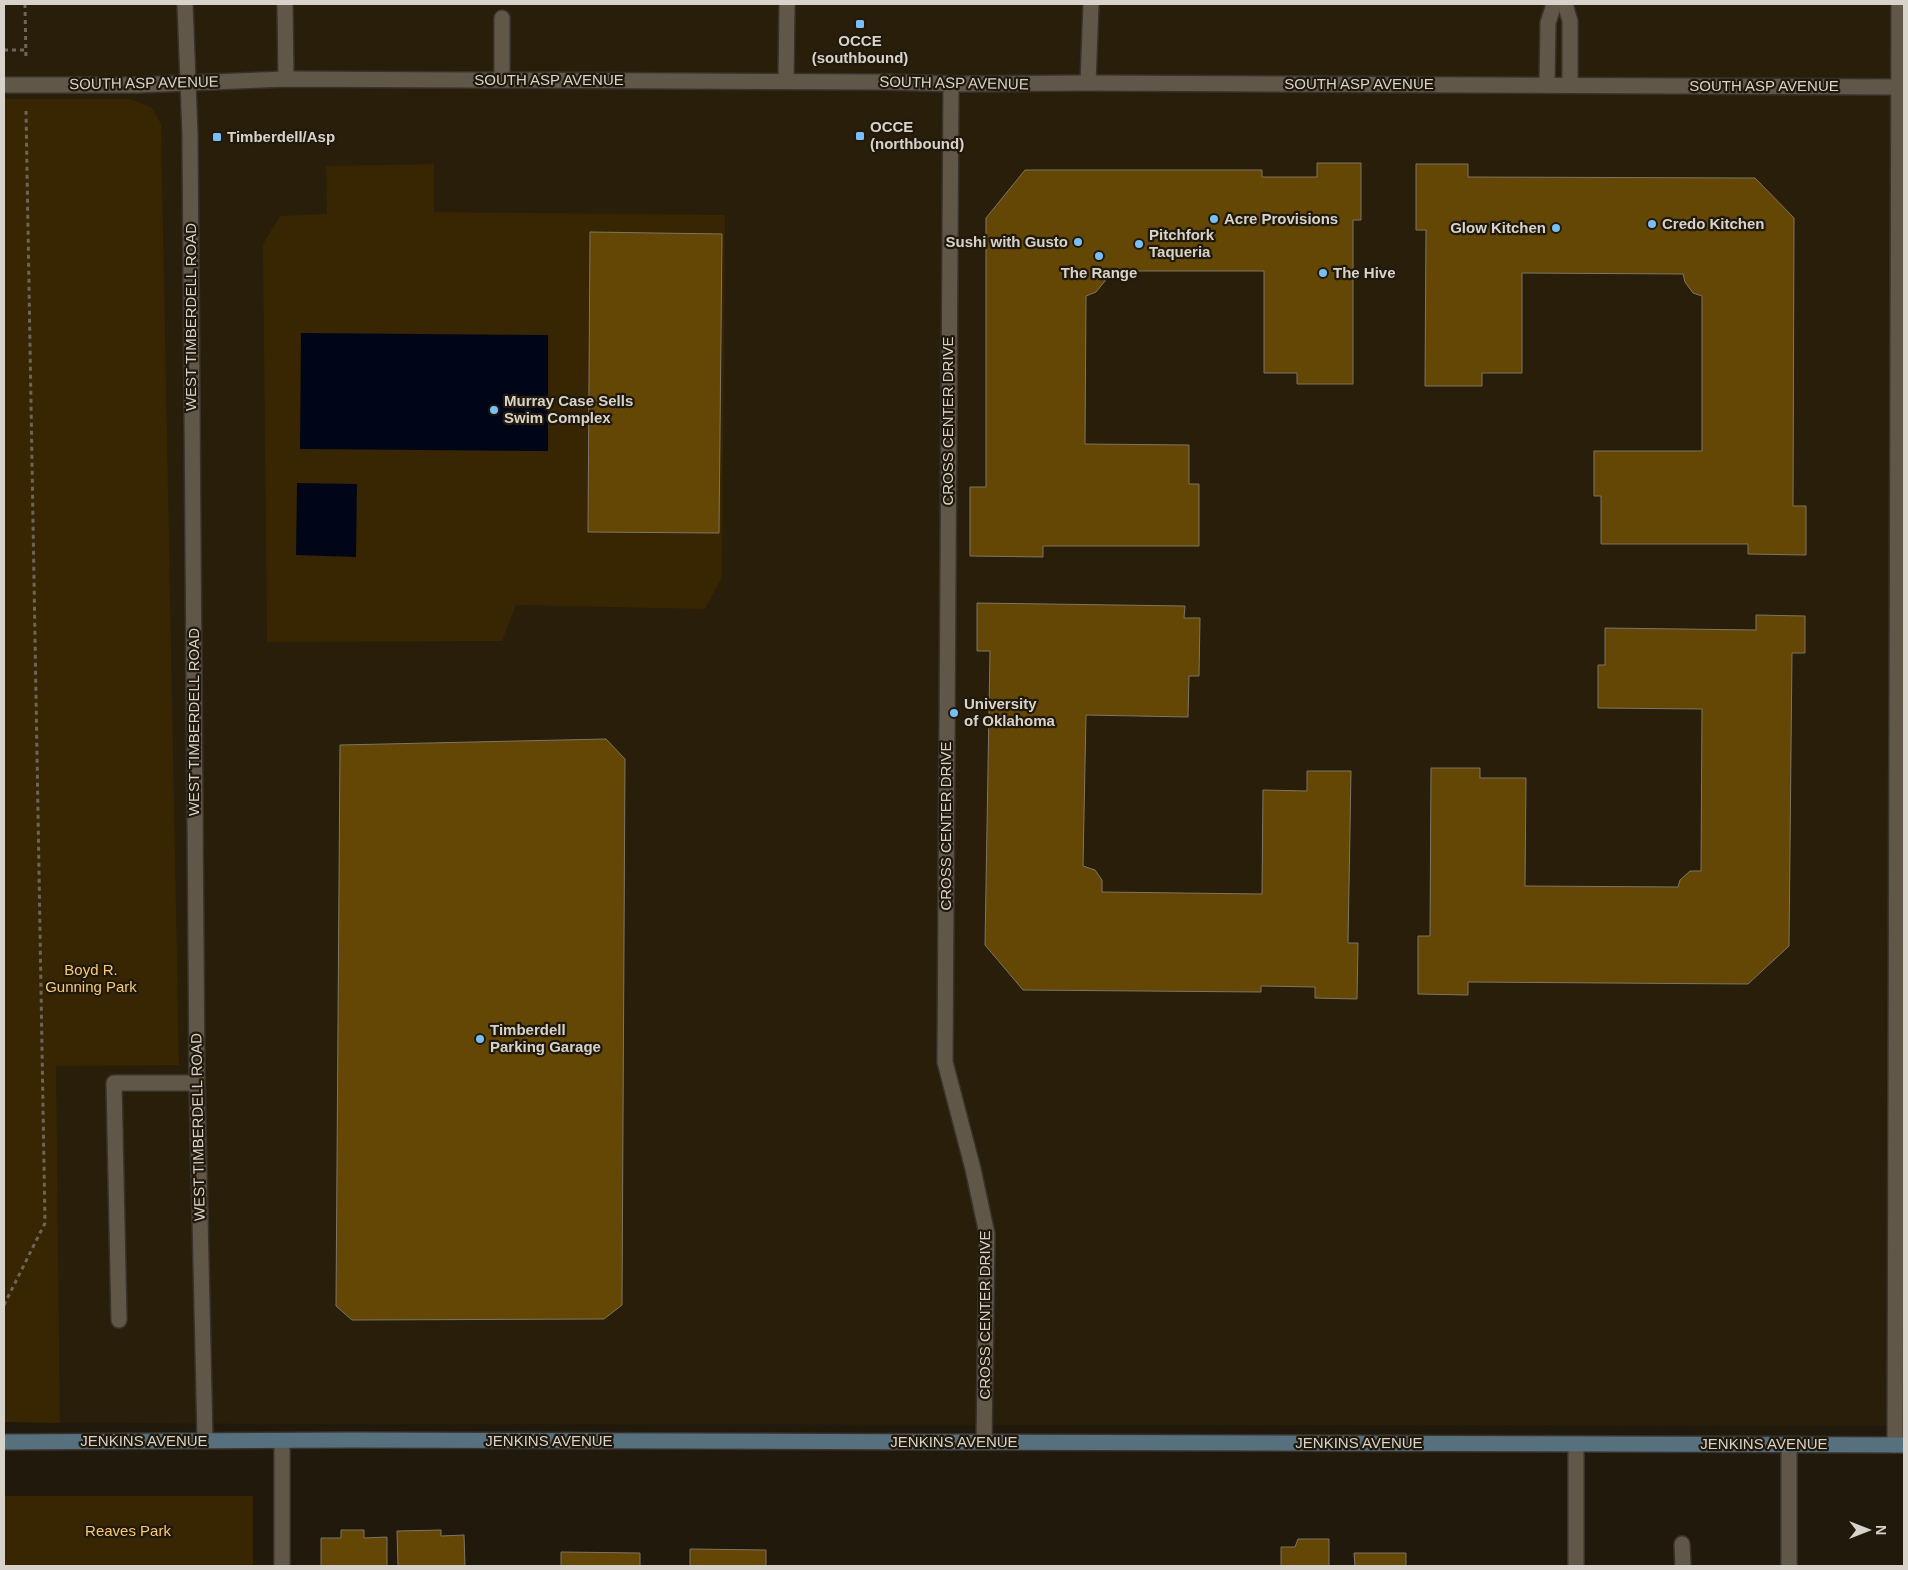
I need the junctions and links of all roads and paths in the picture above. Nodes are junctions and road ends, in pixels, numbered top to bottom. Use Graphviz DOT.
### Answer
graph roads {
  1 [pos="25,4"];
  2 [pos="185,4"];
  3 [pos="285,4"];
  4 [pos="787,4"];
  5 [pos="1091,4"];
  6 [pos="1554,4"];
  7 [pos="1565,4"];
  8 [pos="1899,4"];
  9 [pos="502,18"];
  10 [pos="4,50"];
  11 [pos="25,50"];
  12 [pos="286,79"];
  13 [pos="502,80"];
  14 [pos="786,81"];
  15 [pos="189,83"];
  16 [pos="1088,83"];
  17 [pos="951,84"];
  18 [pos="4,85"];
  19 [pos="26,85"];
  20 [pos="1547,85"];
  21 [pos="1570,85"];
  22 [pos="1902,87"];
  23 [pos="1901,543"];
  24 [pos="197,1083"];
  25 [pos="1900,1120"];
  26 [pos="1900,1216"];
  27 [pos="4,1306"];
  28 [pos="119,1320"];
  29 [pos="205,1440"];
  30 [pos="282,1441"];
  31 [pos="4,1442"];
  32 [pos="984,1442"];
  33 [pos="1576,1444"];
  34 [pos="1789,1444"];
  35 [pos="1900,1445"];
  36 [pos="1682,1544"];
  37 [pos="282,1566"];
  38 [pos="1576,1566"];
  39 [pos="1682,1566"];
  40 [pos="1789,1566"];
  1 -- 11 [label="path"];
  2 -- 15 [label="street, WEST TIMBERDELL ROAD"];
  3 -- 12 [label="street"];
  4 -- 14 [label="street"];
  5 -- 16 [label="street"];
  6 -- 20 [label="street"];
  7 -- 21 [label="street"];
  8 -- 22 [label="street"];
  9 -- 13 [label="street"];
  10 -- 11 [label="path"];
  11 -- 19 [label="path"];
  12 -- 13 [label="street, SOUTH ASP AVENUE"];
  12 -- 15 [label="street, SOUTH ASP AVENUE"];
  13 -- 14 [label="street, SOUTH ASP AVENUE"];
  14 -- 17 [label="street, SOUTH ASP AVENUE"];
  15 -- 19 [label="street, SOUTH ASP AVENUE"];
  15 -- 24 [label="street, WEST TIMBERDELL ROAD"];
  16 -- 17 [label="street, SOUTH ASP AVENUE"];
  16 -- 20 [label="street, SOUTH ASP AVENUE"];
  17 -- 32 [label="street, CROSS CENTER DRIVE"];
  18 -- 19 [label="street, SOUTH ASP AVENUE"];
  19 -- 27 [label="path"];
  20 -- 21 [label="street, SOUTH ASP AVENUE"];
  21 -- 22 [label="street, SOUTH ASP AVENUE"];
  22 -- 23 [label="street"];
  23 -- 25 [label="street"];
  24 -- 28 [label="street"];
  24 -- 29 [label="street, WEST TIMBERDELL ROAD"];
  25 -- 26 [label="street"];
  26 -- 35 [label="street"];
  29 -- 30 [label="street, JENKINS AVENUE"];
  29 -- 31 [label="street, JENKINS AVENUE"];
  30 -- 32 [label="street, JENKINS AVENUE"];
  30 -- 37 [label="street"];
  32 -- 33 [label="street, JENKINS AVENUE"];
  33 -- 34 [label="street, JENKINS AVENUE"];
  33 -- 38 [label="street"];
  34 -- 35 [label="street, JENKINS AVENUE"];
  34 -- 40 [label="street"];
  36 -- 39 [label="street"];
}
